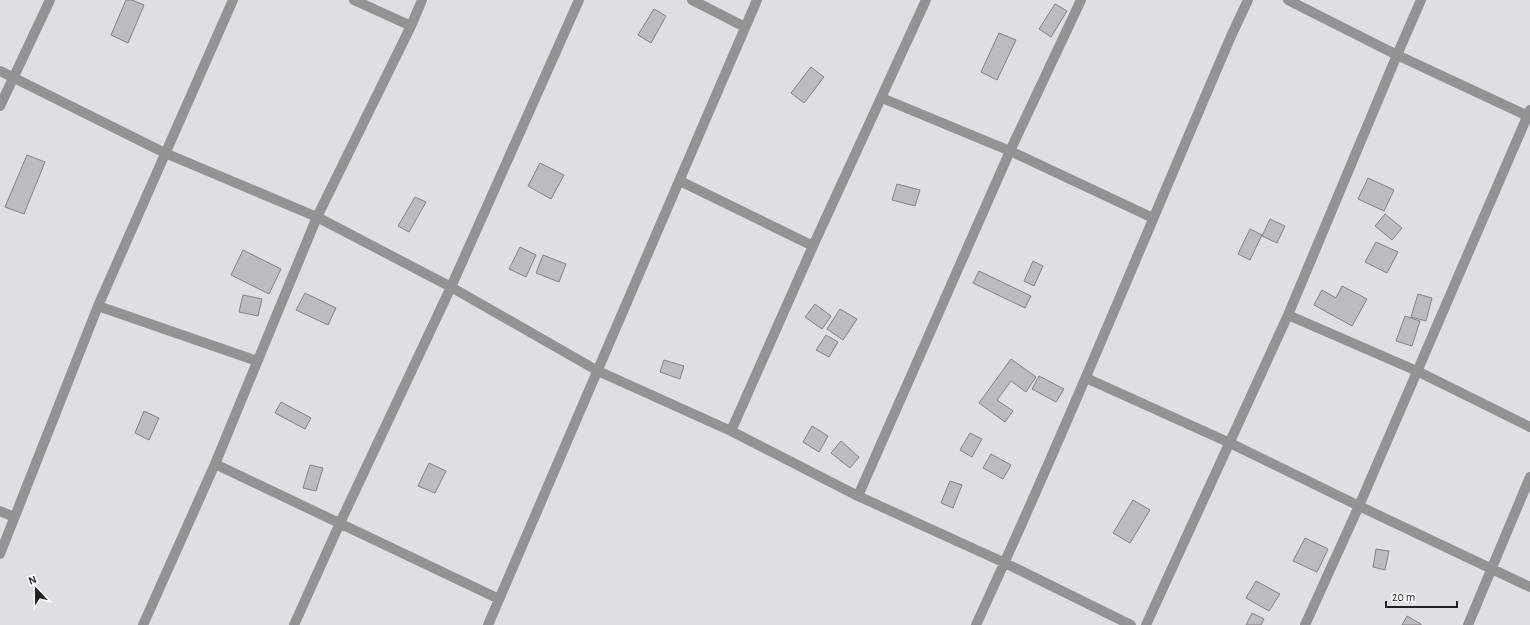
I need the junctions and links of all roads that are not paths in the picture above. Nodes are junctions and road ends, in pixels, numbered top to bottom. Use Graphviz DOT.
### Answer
graph roads {
  1 [pos="50,0"];
  2 [pos="233,0"];
  3 [pos="354,0"];
  4 [pos="422,0"];
  5 [pos="579,0"];
  6 [pos="692,0"];
  7 [pos="757,0"];
  8 [pos="926,0"];
  9 [pos="1081,0"];
  10 [pos="1248,0"];
  11 [pos="1288,0"];
  12 [pos="1421,0"];
  13 [pos="411,26"];
  14 [pos="745,27"];
  15 [pos="1397,55"];
  16 [pos="0,71"];
  17 [pos="13,78"];
  18 [pos="882,98"];
  19 [pos="0,106"];
  20 [pos="1529,114"];
  21 [pos="1010,150"];
  22 [pos="165,153"];
  23 [pos="680,181"];
  24 [pos="317,217"];
  25 [pos="1153,218"];
  26 [pos="813,246"];
  27 [pos="451,287"];
  28 [pos="98,306"];
  29 [pos="1288,316"];
  30 [pos="258,362"];
  31 [pos="598,371"];
  32 [pos="1417,371"];
  33 [pos="1086,378"];
  34 [pos="1530,427"];
  35 [pos="731,431"];
  36 [pos="1230,443"];
  37 [pos="215,464"];
  38 [pos="1530,477"];
  39 [pos="858,496"];
  40 [pos="1359,506"];
  41 [pos="0,511"];
  42 [pos="14,517"];
  43 [pos="340,523"];
  44 [pos="0,554"];
  45 [pos="1005,563"];
  46 [pos="1492,568"];
  47 [pos="1530,587"];
  48 [pos="500,599"];
  49 [pos="143,625"];
  50 [pos="294,625"];
  51 [pos="488,625"];
  52 [pos="976,625"];
  53 [pos="1131,625"];
  54 [pos="1146,625"];
  55 [pos="1304,625"];
  56 [pos="1468,625"];
  1 -- 17 [label="street"];
  2 -- 22 [label="street"];
  3 -- 13 [label="street"];
  4 -- 13 [label="street"];
  5 -- 27 [label="street"];
  6 -- 14 [label="street"];
  7 -- 14 [label="street"];
  8 -- 18 [label="street"];
  9 -- 21 [label="street"];
  10 -- 25 [label="street"];
  11 -- 15 [label="street"];
  12 -- 15 [label="street"];
  13 -- 24 [label="street"];
  14 -- 23 [label="street"];
  15 -- 20 [label="street"];
  15 -- 29 [label="street"];
  16 -- 17 [label="street"];
  17 -- 19 [label="street"];
  17 -- 22 [label="street"];
  18 -- 21 [label="street"];
  18 -- 26 [label="street"];
  20 -- 32 [label="street"];
  21 -- 25 [label="street"];
  21 -- 39 [label="street"];
  22 -- 24 [label="street"];
  22 -- 28 [label="street"];
  23 -- 26 [label="street"];
  23 -- 31 [label="street"];
  24 -- 27 [label="street"];
  24 -- 30 [label="street"];
  25 -- 33 [label="street"];
  26 -- 35 [label="street"];
  27 -- 31 [label="street"];
  27 -- 43 [label="street"];
  28 -- 30 [label="street"];
  28 -- 42 [label="street"];
  29 -- 32 [label="street"];
  29 -- 36 [label="street"];
  30 -- 37 [label="street"];
  31 -- 35 [label="street"];
  31 -- 48 [label="street"];
  32 -- 34 [label="street"];
  32 -- 40 [label="street"];
  33 -- 36 [label="street"];
  33 -- 45 [label="street"];
  35 -- 39 [label="street"];
  36 -- 40 [label="street"];
  36 -- 54 [label="street"];
  37 -- 43 [label="street"];
  37 -- 49 [label="street"];
  38 -- 46 [label="street"];
  39 -- 45 [label="street"];
  40 -- 46 [label="street"];
  40 -- 55 [label="street"];
  41 -- 42 [label="street"];
  42 -- 44 [label="street"];
  43 -- 48 [label="street"];
  43 -- 50 [label="street"];
  45 -- 52 [label="street"];
  45 -- 53 [label="street"];
  46 -- 47 [label="street"];
  46 -- 56 [label="street"];
  48 -- 51 [label="street"];
}
